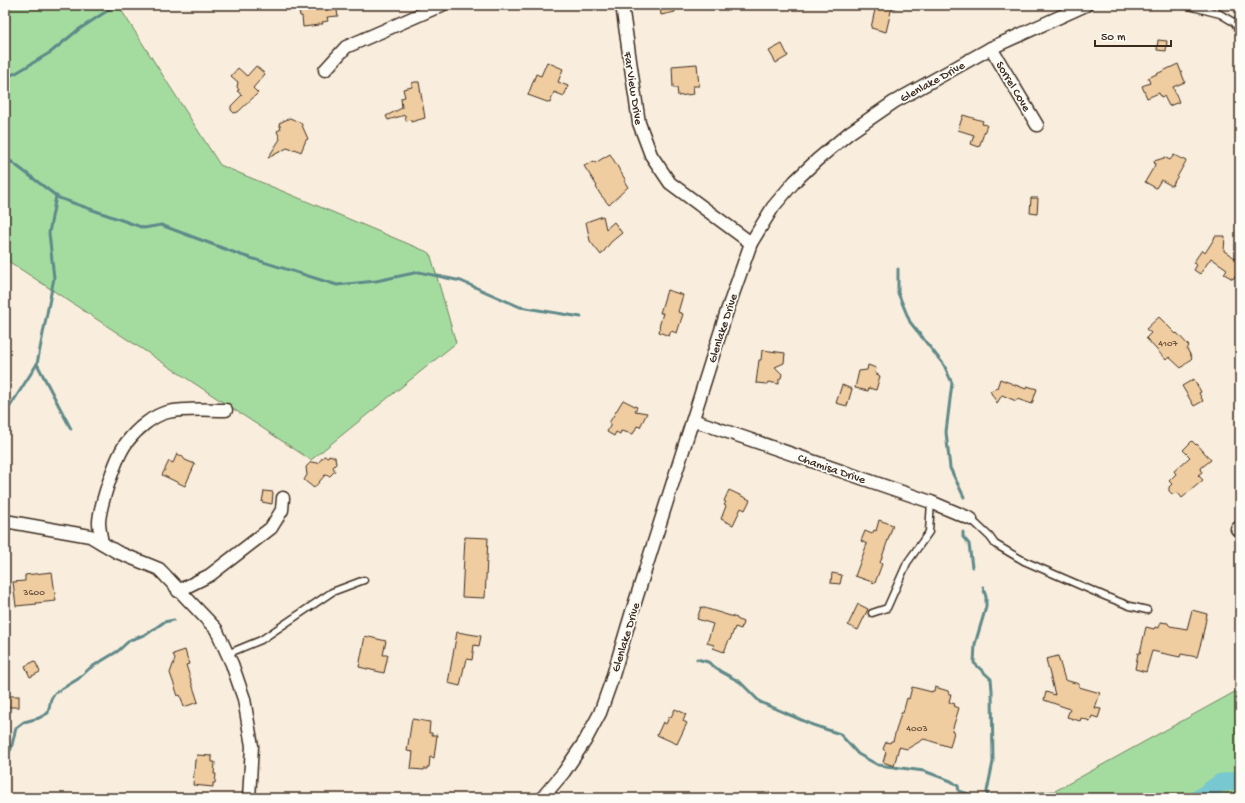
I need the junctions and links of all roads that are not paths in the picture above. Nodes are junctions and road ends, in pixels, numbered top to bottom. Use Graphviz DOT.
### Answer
graph roads {
  1 [pos="442,5"];
  2 [pos="622,5"];
  3 [pos="1086,5"];
  4 [pos="1185,5"];
  5 [pos="1240,33"];
  6 [pos="991,48"];
  7 [pos="324,70"];
  8 [pos="1037,124"];
  9 [pos="751,243"];
  10 [pos="226,410"];
  11 [pos="693,420"];
  12 [pos="282,498"];
  13 [pos="931,502"];
  14 [pos="971,518"];
  15 [pos="5,521"];
  16 [pos="102,543"];
  17 [pos="364,580"];
  18 [pos="178,591"];
  19 [pos="1147,610"];
  20 [pos="872,613"];
  21 [pos="227,654"];
  22 [pos="249,798"];
  23 [pos="542,798"];
  1 -- 7 [label="street"];
  2 -- 9 [label="street, Far View Drive"];
  3 -- 6 [label="street, Glenlake Drive"];
  4 -- 5 [label="lane"];
  6 -- 8 [label="street, Sorrel Cove"];
  6 -- 9 [label="street, Glenlake Drive"];
  9 -- 11 [label="street, Glenlake Drive"];
  10 -- 16 [label="street"];
  11 -- 13 [label="street, Chamisa Drive"];
  11 -- 23 [label="street, Glenlake Drive"];
  12 -- 18 [label="street"];
  13 -- 14 [label="street, Chamisa Drive"];
  13 -- 20 [label="lane"];
  14 -- 19 [label="lane"];
  15 -- 16 [label="street"];
  16 -- 18 [label="street"];
  17 -- 21 [label="lane"];
  18 -- 21 [label="street"];
  21 -- 22 [label="street"];
}
